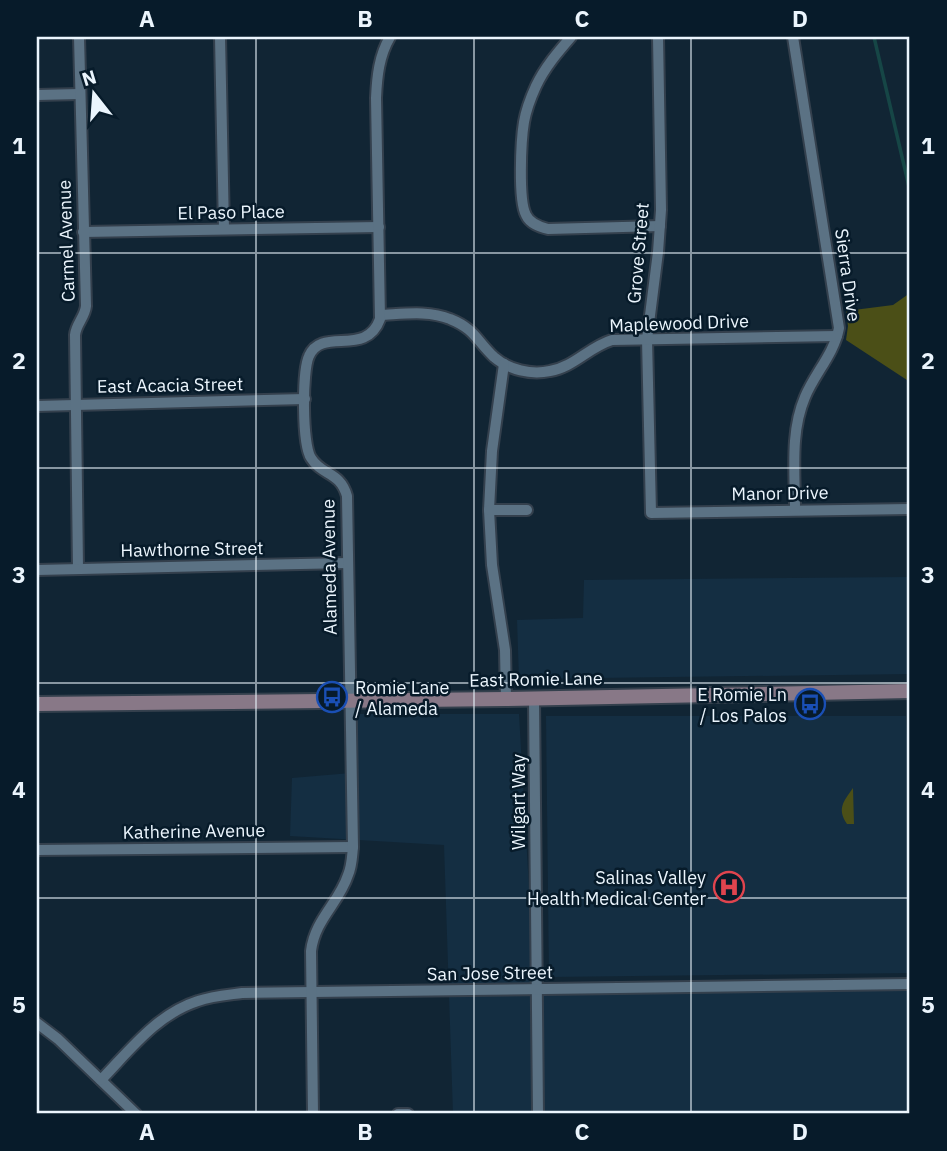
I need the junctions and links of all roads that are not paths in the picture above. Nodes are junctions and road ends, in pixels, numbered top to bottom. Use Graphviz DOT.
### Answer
graph roads {
  1 [pos="79,37"];
  2 [pos="220,37"];
  3 [pos="390,37"];
  4 [pos="571,37"];
  5 [pos="657,37"];
  6 [pos="793,37"];
  7 [pos="80,94"];
  8 [pos="37,95"];
  9 [pos="660,226"];
  10 [pos="379,227"];
  11 [pos="224,229"];
  12 [pos="83,232"];
  13 [pos="380,315"];
  14 [pos="837,337"];
  15 [pos="647,339"];
  16 [pos="504,364"];
  17 [pos="305,399"];
  18 [pos="76,405"];
  19 [pos="37,406"];
  20 [pos="910,509"];
  21 [pos="489,510"];
  22 [pos="527,510"];
  23 [pos="795,510"];
  24 [pos="651,513"];
  25 [pos="348,563"];
  26 [pos="78,568"];
  27 [pos="37,569"];
  28 [pos="910,691"];
  29 [pos="506,699"];
  30 [pos="534,699"];
  31 [pos="349,700"];
  32 [pos="37,704"];
  33 [pos="353,846"];
  34 [pos="37,850"];
  35 [pos="910,984"];
  36 [pos="536,990"];
  37 [pos="310,993"];
  38 [pos="37,1023"];
  39 [pos="101,1080"];
  40 [pos="136,1114"];
  41 [pos="313,1114"];
  42 [pos="398,1114"];
  43 [pos="408,1114"];
  44 [pos="538,1114"];
  1 -- 7 [label="street, Carmel Avenue"];
  2 -- 11 [label="street"];
  3 -- 10 [label="street"];
  4 -- 9 [label="street"];
  5 -- 9 [label="street, Grove Street"];
  6 -- 14 [label="street, Sierra Drive"];
  7 -- 8 [label="street"];
  7 -- 12 [label="street, Carmel Avenue"];
  9 -- 15 [label="street, Grove Street"];
  10 -- 11 [label="street, El Paso Place"];
  10 -- 13 [label="street"];
  11 -- 12 [label="street, El Paso Place"];
  12 -- 18 [label="street, Carmel Avenue"];
  13 -- 16 [label="street"];
  13 -- 17 [label="street, Alameda Avenue"];
  14 -- 15 [label="street, Maplewood Drive"];
  14 -- 23 [label="street, Sierra Drive"];
  15 -- 16 [label="street, Maplewood Drive"];
  15 -- 24 [label="street, Grove Street"];
  16 -- 21 [label="street"];
  17 -- 18 [label="street, East Acacia Street"];
  17 -- 25 [label="street, Alameda Avenue"];
  18 -- 19 [label="street, East Acacia Street"];
  18 -- 26 [label="street, Carmel Avenue"];
  20 -- 23 [label="street, Manor Drive"];
  21 -- 22 [label="street"];
  21 -- 29 [label="street"];
  23 -- 24 [label="street, Manor Drive"];
  25 -- 26 [label="street, Hawthorne Street"];
  25 -- 31 [label="street, Alameda Avenue"];
  26 -- 27 [label="street, Hawthorne Street"];
  28 -- 30 [label="main road, East Romie Lane"];
  29 -- 30 [label="main road, East Romie Lane"];
  29 -- 31 [label="main road, East Romie Lane"];
  30 -- 36 [label="street, Wilgart Way"];
  31 -- 32 [label="main road, East Romie Lane"];
  31 -- 33 [label="street, Alameda Avenue"];
  33 -- 34 [label="street, Katherine Avenue"];
  33 -- 37 [label="street, Alameda Avenue"];
  35 -- 36 [label="street, San Jose Street"];
  36 -- 37 [label="street, San Jose Street"];
  36 -- 44 [label="street, Wilgart Way"];
  37 -- 39 [label="street, San Jose Street"];
  37 -- 41 [label="street, Alameda Avenue"];
  38 -- 39 [label="street"];
  39 -- 40 [label="street"];
  42 -- 43 [label="street"];
}
